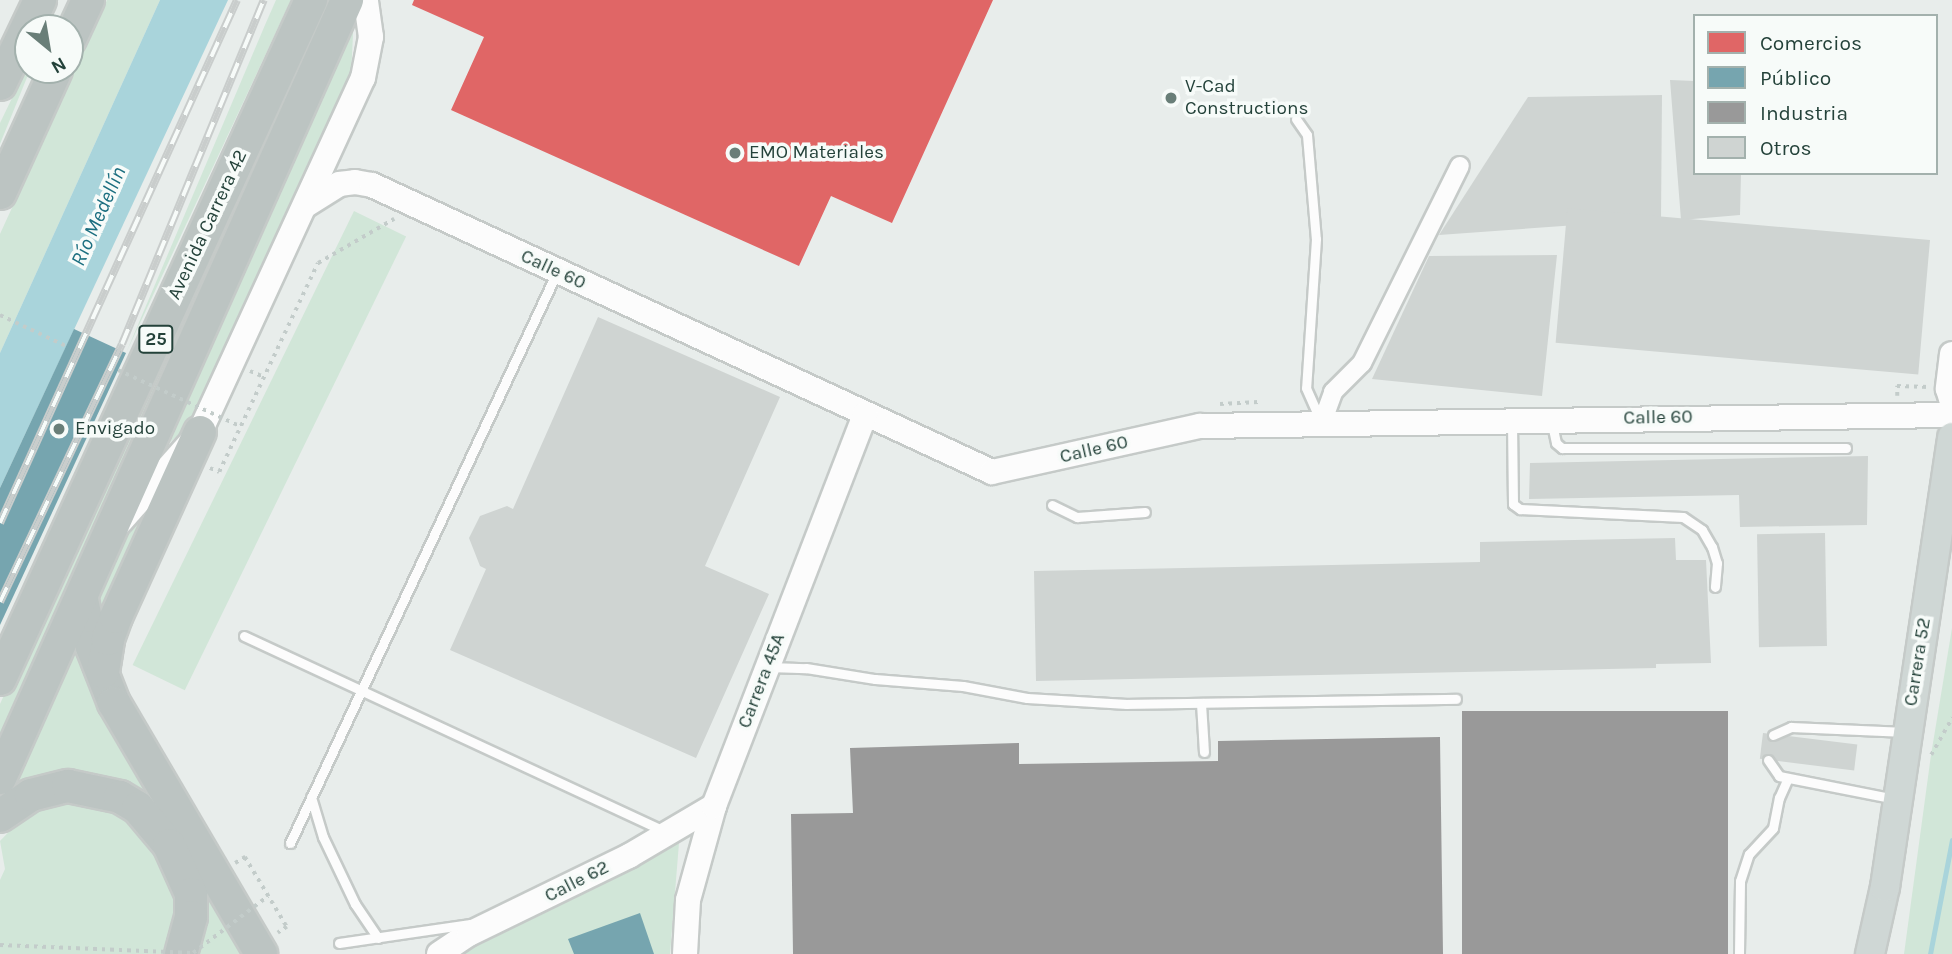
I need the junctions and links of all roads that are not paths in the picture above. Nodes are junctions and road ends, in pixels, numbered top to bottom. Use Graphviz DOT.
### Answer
graph roads {
  1 [pos="40,0"];
  2 [pos="312,0"];
  3 [pos="347,0"];
  4 [pos="366,0"];
  5 [pos="0,83"];
  6 [pos="48,84"];
  7 [pos="1296,119"];
  8 [pos="1460,166"];
  9 [pos="0,193"];
  10 [pos="306,205"];
  11 [pos="557,272"];
  12 [pos="1952,354"];
  13 [pos="1950,395"];
  14 [pos="864,414"];
  15 [pos="1952,415"];
  16 [pos="1513,419"];
  17 [pos="1551,419"];
  18 [pos="1322,423"];
  19 [pos="200,432"];
  20 [pos="1952,436"];
  21 [pos="1846,448"];
  22 [pos="1949,472"];
  23 [pos="1052,505"];
  24 [pos="1145,512"];
  25 [pos="114,529"];
  26 [pos="1714,587"];
  27 [pos="82,600"];
  28 [pos="244,636"];
  29 [pos="767,667"];
  30 [pos="102,677"];
  31 [pos="0,679"];
  32 [pos="362,690"];
  33 [pos="1456,699"];
  34 [pos="1201,703"];
  35 [pos="1908,732"];
  36 [pos="1773,735"];
  37 [pos="1204,752"];
  38 [pos="1768,760"];
  39 [pos="0,778"];
  40 [pos="1788,779"];
  41 [pos="311,797"];
  42 [pos="1898,800"];
  43 [pos="714,806"];
  44 [pos="0,816"];
  45 [pos="670,833"];
  46 [pos="290,843"];
  47 [pos="498,920"];
  48 [pos="378,938"];
  49 [pos="339,943"];
  50 [pos="1874,953"];
  51 [pos="181,954"];
  52 [pos="261,954"];
  53 [pos="439,954"];
  54 [pos="685,954"];
  55 [pos="1739,954"];
  1 -- 5 [label="highway"];
  2 -- 31 [label="highway, Avenida Carrera 42 / 25"];
  3 -- 25 [label="highway, Avenida Carrera 42 / 25"];
  4 -- 10 [label="street, Avenida Carrera 42"];
  6 -- 9 [label="highway"];
  7 -- 18 [label="lane"];
  8 -- 18 [label="street"];
  10 -- 11 [label="street, Calle 60"];
  10 -- 19 [label="street, Avenida Carrera 42"];
  11 -- 14 [label="street, Calle 60"];
  11 -- 32 [label="lane"];
  12 -- 13 [label="street"];
  14 -- 18 [label="street, Calle 60"];
  14 -- 29 [label="street, Carrera 45A"];
  15 -- 17 [label="street, Calle 60"];
  16 -- 17 [label="street, Calle 60"];
  16 -- 18 [label="street, Calle 60"];
  16 -- 26 [label="lane"];
  17 -- 21 [label="lane"];
  19 -- 25 [label="street, Avenida Carrera 42"];
  19 -- 30 [label="highway"];
  20 -- 22 [label="main road, Carrera 52"];
  22 -- 35 [label="main road, Carrera 52"];
  23 -- 24 [label="lane"];
  25 -- 27 [label="highway, Avenida Carrera 42 / 25"];
  27 -- 30 [label="highway"];
  27 -- 39 [label="highway, Avenida Carrera 42 / 25"];
  28 -- 32 [label="lane"];
  29 -- 34 [label="lane"];
  29 -- 43 [label="street, Carrera 45A"];
  30 -- 52 [label="highway"];
  32 -- 41 [label="lane"];
  32 -- 45 [label="lane"];
  33 -- 34 [label="lane"];
  34 -- 37 [label="lane"];
  35 -- 36 [label="lane"];
  35 -- 42 [label="main road, Carrera 52"];
  38 -- 40 [label="lane"];
  40 -- 42 [label="lane"];
  40 -- 55 [label="lane"];
  41 -- 46 [label="lane"];
  41 -- 48 [label="lane"];
  42 -- 50 [label="main road, Carrera 52"];
  43 -- 45 [label="street, Calle 62"];
  43 -- 54 [label="street, Carrera 45A"];
  44 -- 51 [label="highway"];
  45 -- 47 [label="street, Calle 62"];
  47 -- 48 [label="lane"];
  47 -- 53 [label="street, Calle 62"];
  48 -- 49 [label="lane"];
}
